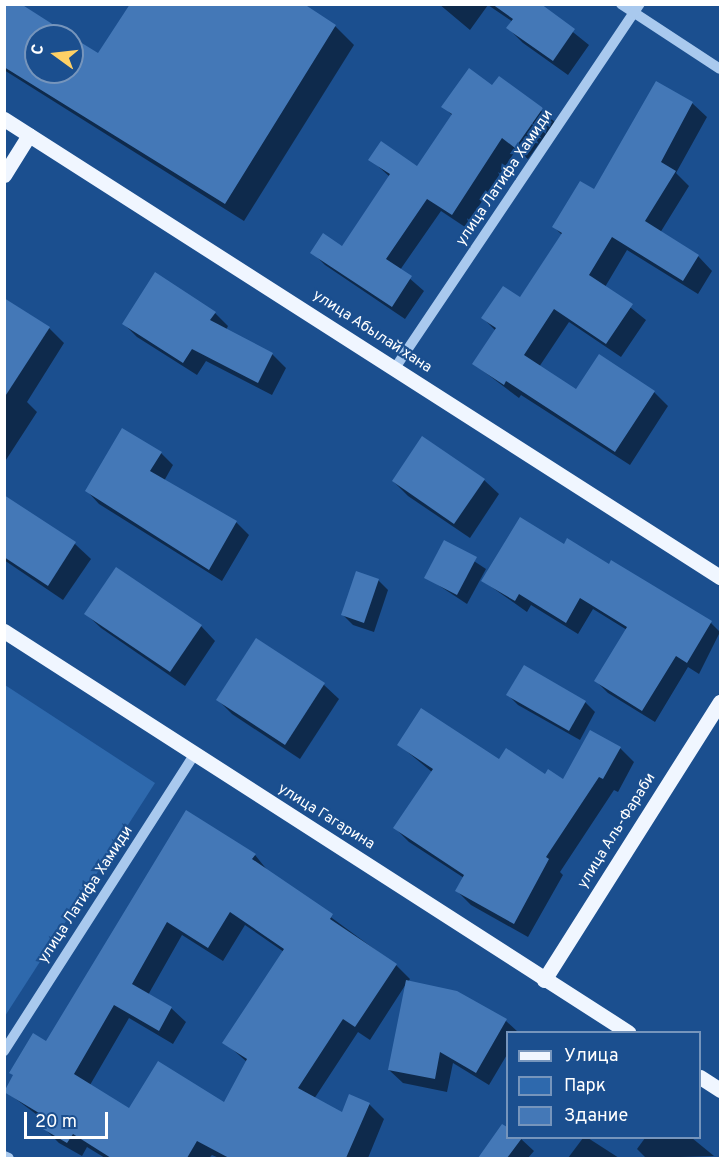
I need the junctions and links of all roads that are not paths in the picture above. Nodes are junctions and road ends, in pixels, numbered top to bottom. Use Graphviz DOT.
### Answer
graph roads {
  1 [pos="621,4"];
  2 [pos="637,9"];
  3 [pos="720,69"];
  4 [pos="4,119"];
  5 [pos="29,135"];
  6 [pos="4,175"];
  7 [pos="395,368"];
  8 [pos="720,577"];
  9 [pos="4,631"];
  10 [pos="720,702"];
  11 [pos="194,755"];
  12 [pos="544,980"];
  13 [pos="626,1031"];
  14 [pos="4,1051"];
  15 [pos="701,1078"];
  16 [pos="720,1090"];
  17 [pos="4,1156"];
  18 [pos="9,1158"];
  1 -- 2 [label="street"];
  2 -- 3 [label="street"];
  2 -- 7 [label="street, улица Латифа Хамиди"];
  4 -- 5 [label="main road, улица Абылай хана"];
  5 -- 6 [label="main road"];
  5 -- 7 [label="main road, улица Абылай хана"];
  7 -- 8 [label="main road, улица Абылай хана"];
  9 -- 11 [label="main road, улица Гагарина"];
  10 -- 12 [label="main road, улица Аль-Фараби"];
  11 -- 12 [label="main road, улица Гагарина"];
  11 -- 14 [label="street, улица Латифа Хамиди"];
  12 -- 13 [label="main road, улица Гагарина"];
  15 -- 16 [label="main road"];
  17 -- 18 [label="street"];
}
